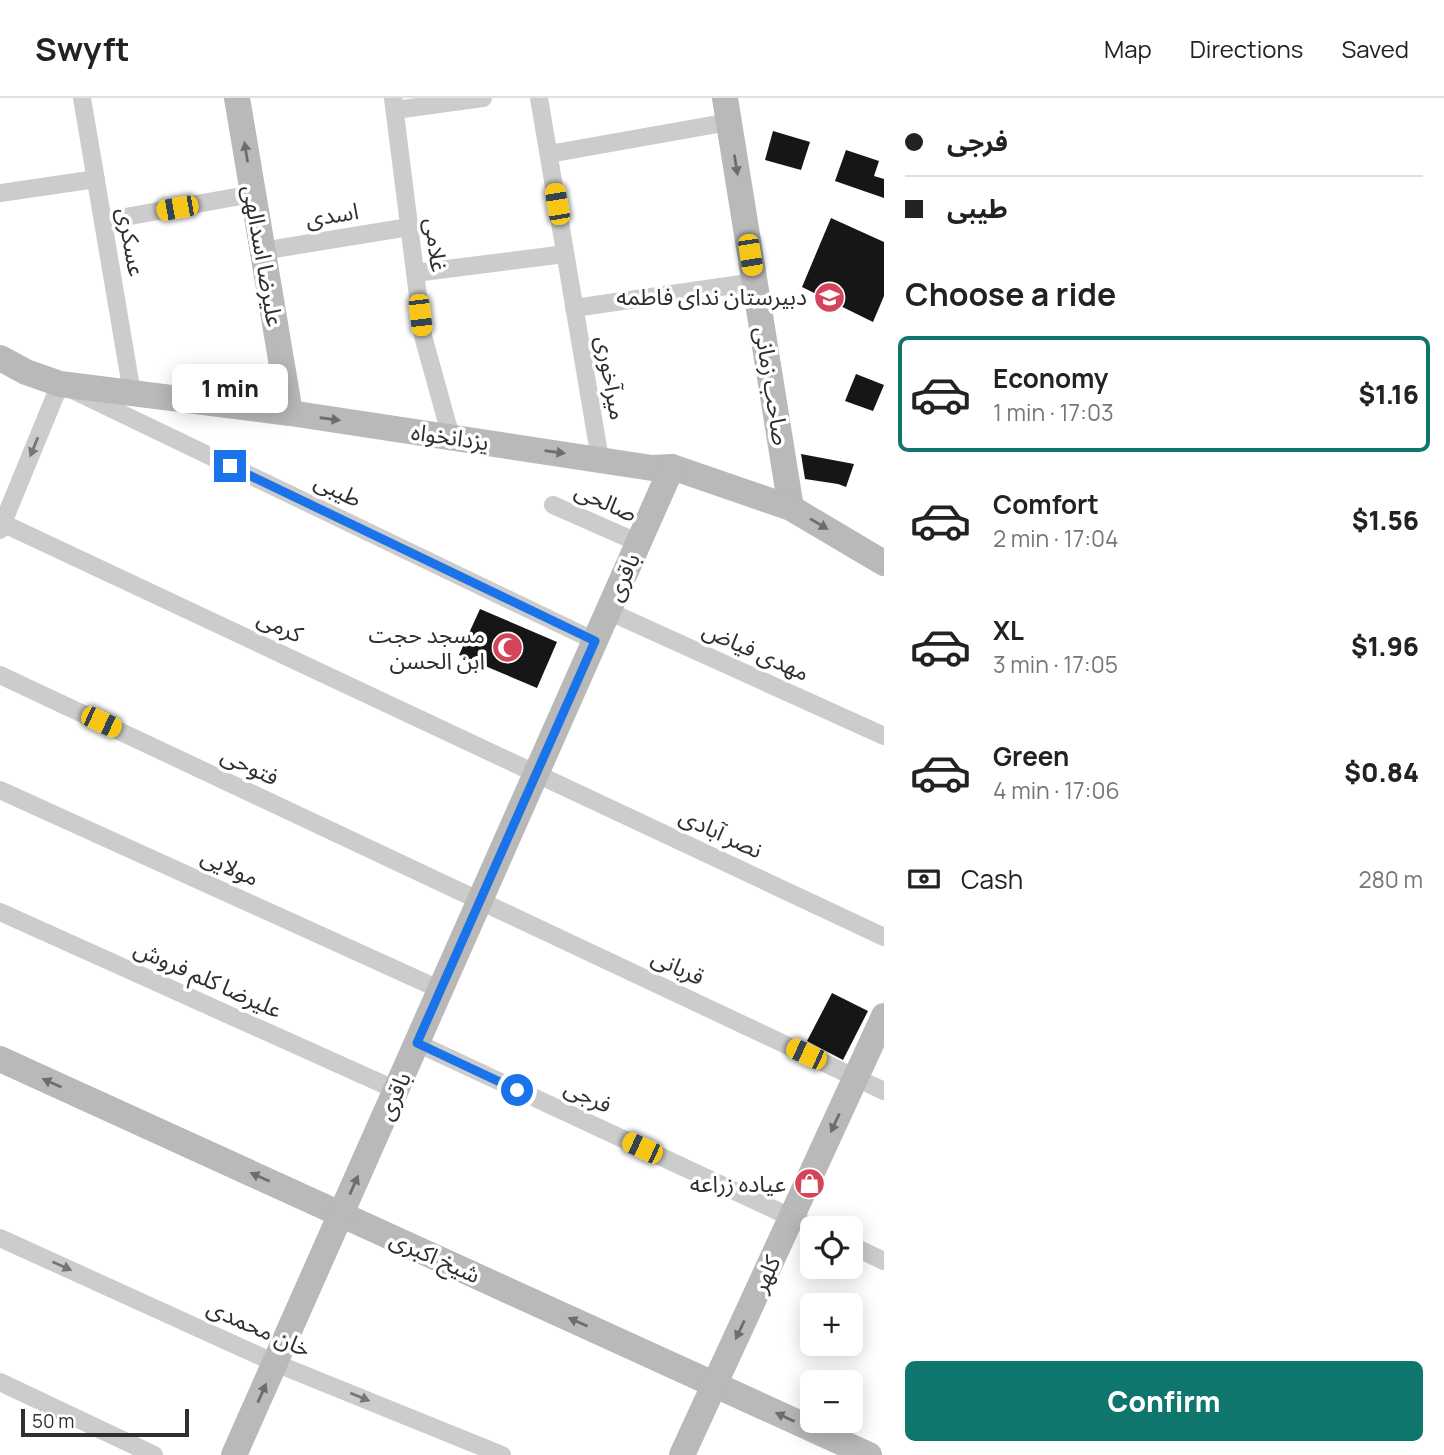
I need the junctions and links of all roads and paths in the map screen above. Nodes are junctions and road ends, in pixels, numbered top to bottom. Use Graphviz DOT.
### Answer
graph roads {
  1 [pos="82,98"];
  2 [pos="237,98"];
  3 [pos="483,98"];
  4 [pos="539,98"];
  5 [pos="394,104"];
  6 [pos="727,110"];
  7 [pos="549,154"];
  8 [pos="96,179"];
  9 [pos="0,193"];
  10 [pos="252,194"];
  11 [pos="103,221"];
  12 [pos="409,227"];
  13 [pos="262,251"];
  14 [pos="565,254"];
  15 [pos="415,273"];
  16 [pos="755,282"];
  17 [pos="574,308"];
  18 [pos="0,358"];
  19 [pos="60,384"];
  20 [pos="132,393"];
  21 [pos="290,413"];
  22 [pos="451,437"];
  23 [pos="600,459"];
  24 [pos="672,467"];
  25 [pos="553,505"];
  26 [pos="792,508"];
  27 [pos="1,525"];
  28 [pos="639,543"];
  29 [pos="884,563"];
  30 [pos="608,611"];
  31 [pos="595,641"];
  32 [pos="0,675"];
  33 [pos="884,736"];
  34 [pos="536,774"];
  35 [pos="0,790"];
  36 [pos="480,901"];
  37 [pos="0,912"];
  38 [pos="884,937"];
  39 [pos="440,990"];
  40 [pos="884,1016"];
  41 [pos="417,1043"];
  42 [pos="0,1059"];
  43 [pos="856,1078"];
  44 [pos="396,1090"];
  45 [pos="884,1091"];
  46 [pos="341,1214"];
  47 [pos="806,1216"];
  48 [pos="800,1222"];
  49 [pos="800,1228"];
  50 [pos="0,1238"];
  51 [pos="863,1251"];
  52 [pos="884,1261"];
  53 [pos="275,1363"];
  54 [pos="0,1382"];
  55 [pos="715,1384"];
  56 [pos="154,1455"];
  57 [pos="234,1455"];
  58 [pos="502,1455"];
  59 [pos="682,1455"];
  60 [pos="869,1455"];
  1 -- 8 [label="street, عسکری"];
  10 -- 2 [label="street, علیرضا اسدالهی, one-way"];
  3 -- 5 [label="street"];
  4 -- 7 [label="street, میرآخوری"];
  5 -- 12 [label="street, غلامی"];
  6 -- 7 [label="street"];
  6 -- 16 [label="street, صاحب زمانی, one-way"];
  7 -- 14 [label="street, میرآخوری"];
  8 -- 9 [label="street"];
  8 -- 11 [label="street, عسکری"];
  10 -- 11 [label="street"];
  10 -- 13 [label="street, علیرضا اسدالهی"];
  11 -- 20 [label="street, عسکری"];
  12 -- 13 [label="street, اسدی"];
  12 -- 15 [label="street, غلامی"];
  13 -- 21 [label="street, علیرضا اسدالهی"];
  14 -- 15 [label="street"];
  14 -- 17 [label="street, میرآخوری"];
  15 -- 22 [label="street, غلامی"];
  16 -- 17 [label="street"];
  16 -- 26 [label="street, صاحب زمانی"];
  17 -- 23 [label="street, میرآخوری"];
  18 -- 19 [label="street, یزدانخواه"];
  19 -- 20 [label="street, یزدانخواه"];
  19 -- 27 [label="street, one-way"];
  19 -- 31 [label="street, طیبی"];
  20 -- 21 [label="street, یزدانخواه"];
  21 -- 22 [label="street, یزدانخواه, one-way"];
  22 -- 23 [label="street, یزدانخواه, one-way"];
  23 -- 24 [label="street, یزدانخواه"];
  24 -- 26 [label="street, یزدانخواه"];
  24 -- 28 [label="street, باقری"];
  25 -- 28 [label="street, صالحی"];
  26 -- 29 [label="street, یزدانخواه, one-way"];
  27 -- 34 [label="street, کرمی"];
  28 -- 30 [label="street, باقری"];
  30 -- 31 [label="street, باقری"];
  30 -- 33 [label="street, مهدی فیاض"];
  31 -- 34 [label="street, باقری"];
  32 -- 36 [label="street, فتوحی"];
  34 -- 36 [label="street, باقری"];
  34 -- 38 [label="street, نصر آبادی"];
  35 -- 39 [label="street, مولایی"];
  36 -- 39 [label="street, باقری"];
  36 -- 43 [label="street, قربانی"];
  37 -- 44 [label="street, علیرضا کلم فروش"];
  39 -- 41 [label="street, باقری"];
  40 -- 43 [label="street, کلهر"];
  41 -- 44 [label="street, باقری"];
  41 -- 48 [label="street, فرجی"];
  46 -- 42 [label="street, شیخ اکبری, one-way"];
  43 -- 45 [label="street, قربانی"];
  43 -- 47 [label="street, کلهر, one-way"];
  46 -- 44 [label="street, باقری, one-way"];
  46 -- 53 [label="street, باقری"];
  55 -- 46 [label="street, شیخ اکبری, one-way"];
  49 -- 55 [label="street, کلهر, one-way"];
  50 -- 53 [label="street, خان محمدی, one-way"];
  51 -- 52 [label="street"];
  57 -- 53 [label="street, باقری, one-way"];
  53 -- 58 [label="street, خان محمدی, one-way"];
  54 -- 56 [label="street"];
  55 -- 59 [label="street, کلهر"];
  60 -- 55 [label="street, شیخ اکبری, one-way"];
}
